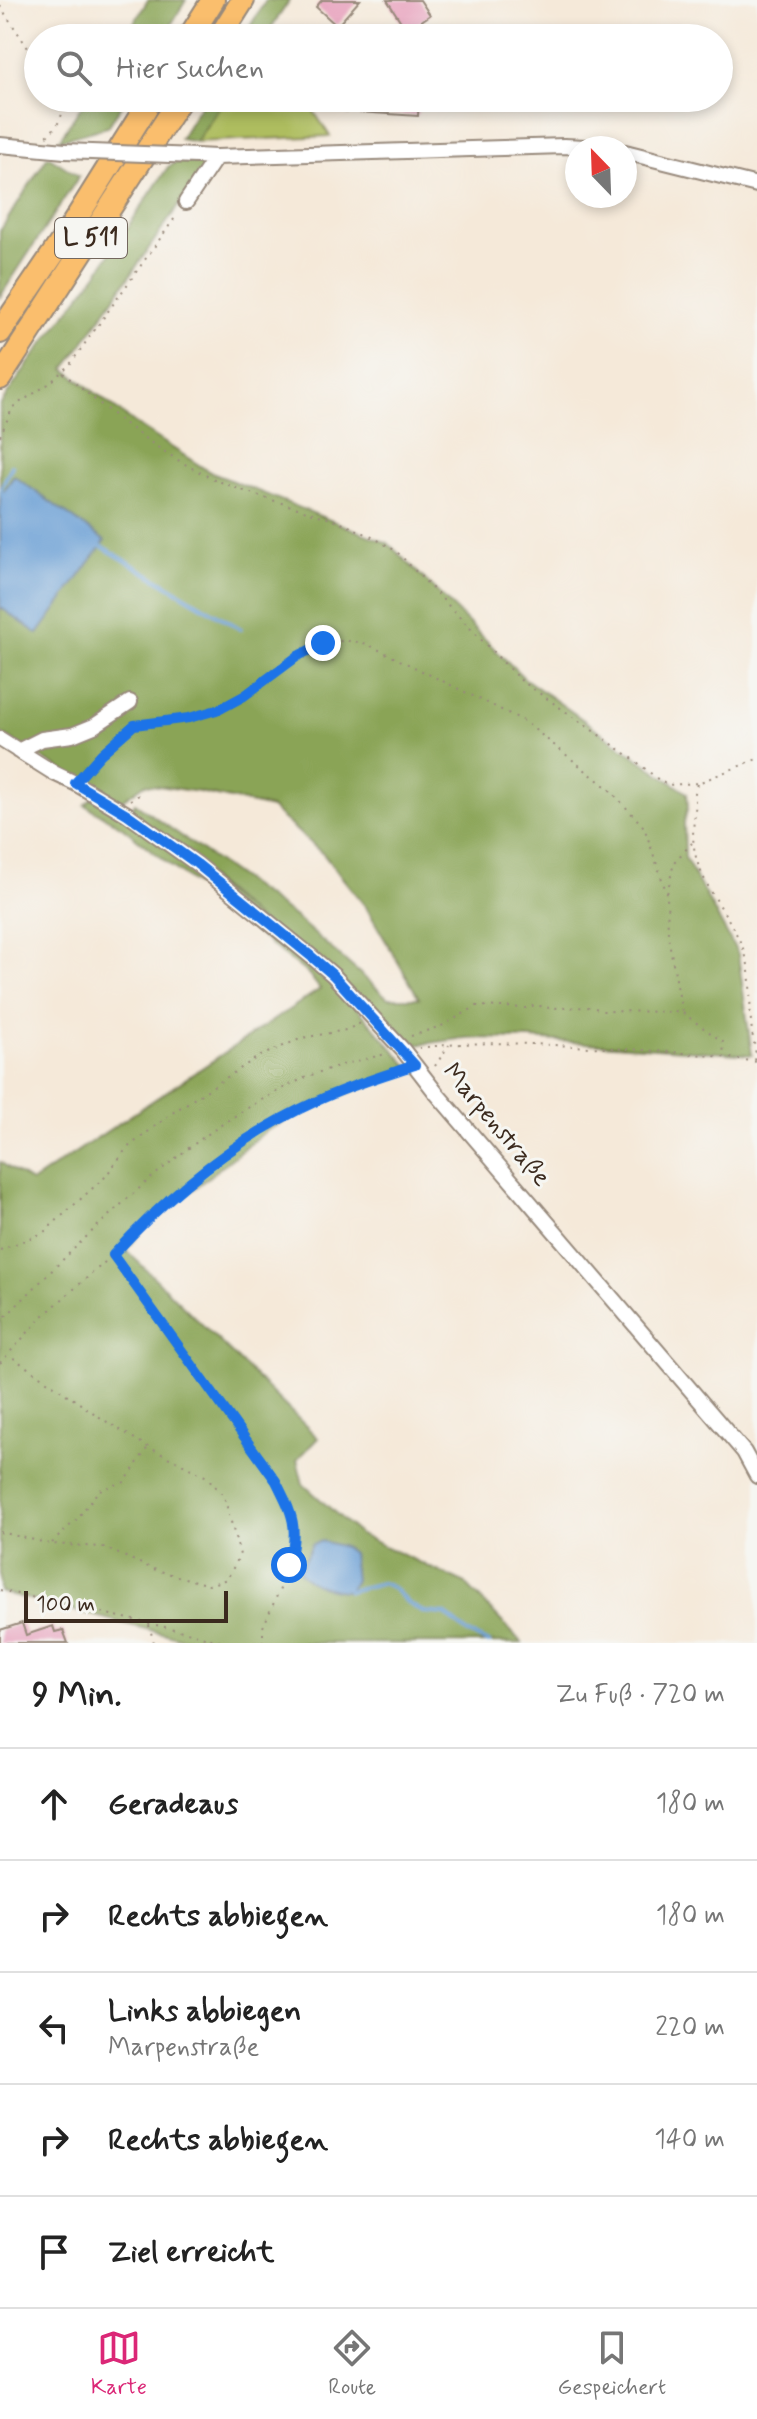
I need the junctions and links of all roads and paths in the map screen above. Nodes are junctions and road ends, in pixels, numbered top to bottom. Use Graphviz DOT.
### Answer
graph roads {
  1 [pos="213,0"];
  2 [pos="243,0"];
  3 [pos="0,6"];
  4 [pos="198,24"];
  5 [pos="228,24"];
  6 [pos="24,42"];
  7 [pos="62,112"];
  8 [pos="143,112"];
  9 [pos="172,112"];
  10 [pos="0,145"];
  11 [pos="565,147"];
  12 [pos="31,150"];
  13 [pos="637,155"];
  14 [pos="216,157"];
  15 [pos="757,185"];
  16 [pos="186,202"];
  17 [pos="0,332"];
  18 [pos="63,373"];
  19 [pos="0,378"];
  20 [pos="0,436"];
  21 [pos="130,702"];
  22 [pos="0,739"];
  23 [pos="18,751"];
  24 [pos="757,759"];
  25 [pos="75,783"];
  26 [pos="698,783"];
  27 [pos="692,843"];
  28 [pos="667,894"];
  29 [pos="682,1012"];
  30 [pos="375,1020"];
  31 [pos="450,1044"];
  32 [pos="399,1046"];
  33 [pos="724,1057"];
  34 [pos="756,1062"];
  35 [pos="415,1065"];
  36 [pos="433,1069"];
  37 [pos="0,1250"];
  38 [pos="113,1255"];
  39 [pos="0,1322"];
  40 [pos="9,1355"];
  41 [pos="0,1363"];
  42 [pos="148,1447"];
  43 [pos="757,1476"];
  44 [pos="0,1532"];
  45 [pos="51,1544"];
  46 [pos="0,1590"];
  47 [pos="149,1624"];
  48 [pos="263,1642"];
  49 [pos="154,1643"];
  50 [pos="225,1643"];
  51 [pos="254,1643"];
  52 [pos="269,1643"];
  1 -- 4 [label="highway"];
  2 -- 5 [label="highway"];
  3 -- 6 [label="path"];
  7 -- 12 [label="path"];
  8 -- 17 [label="highway, L 511"];
  9 -- 19 [label="highway, L 511"];
  10 -- 12 [label="street"];
  11 -- 14 [label="street"];
  12 -- 14 [label="street, bridge"];
  13 -- 15 [label="street"];
  14 -- 16 [label="street"];
  16 -- 18 [label="path"];
  18 -- 20 [label="path"];
  18 -- 26 [label="path"];
  21 -- 23 [label="street"];
  22 -- 23 [label="street, Marpenstraße"];
  23 -- 25 [label="street, Marpenstraße"];
  24 -- 26 [label="path"];
  25 -- 28 [label="path"];
  25 -- 30 [label="street, Marpenstraße"];
  26 -- 27 [label="path"];
  27 -- 28 [label="path"];
  27 -- 34 [label="path"];
  28 -- 29 [label="path"];
  29 -- 32 [label="path"];
  29 -- 33 [label="path"];
  30 -- 32 [label="street, Marpenstraße"];
  30 -- 37 [label="path"];
  31 -- 32 [label="path"];
  31 -- 33 [label="path"];
  31 -- 36 [label="path"];
  32 -- 35 [label="street, Marpenstraße"];
  32 -- 39 [label="path"];
  33 -- 34 [label="path"];
  35 -- 38 [label="path"];
  35 -- 43 [label="street, Marpenstraße"];
  38 -- 40 [label="path"];
  38 -- 48 [label="path"];
  40 -- 41 [label="path"];
  40 -- 42 [label="path"];
  42 -- 45 [label="path"];
  42 -- 45 [label="path"];
  44 -- 45 [label="path"];
  46 -- 47 [label="path"];
  47 -- 49 [label="path"];
  47 -- 50 [label="path"];
  48 -- 51 [label="path"];
  48 -- 52 [label="path"];
}
